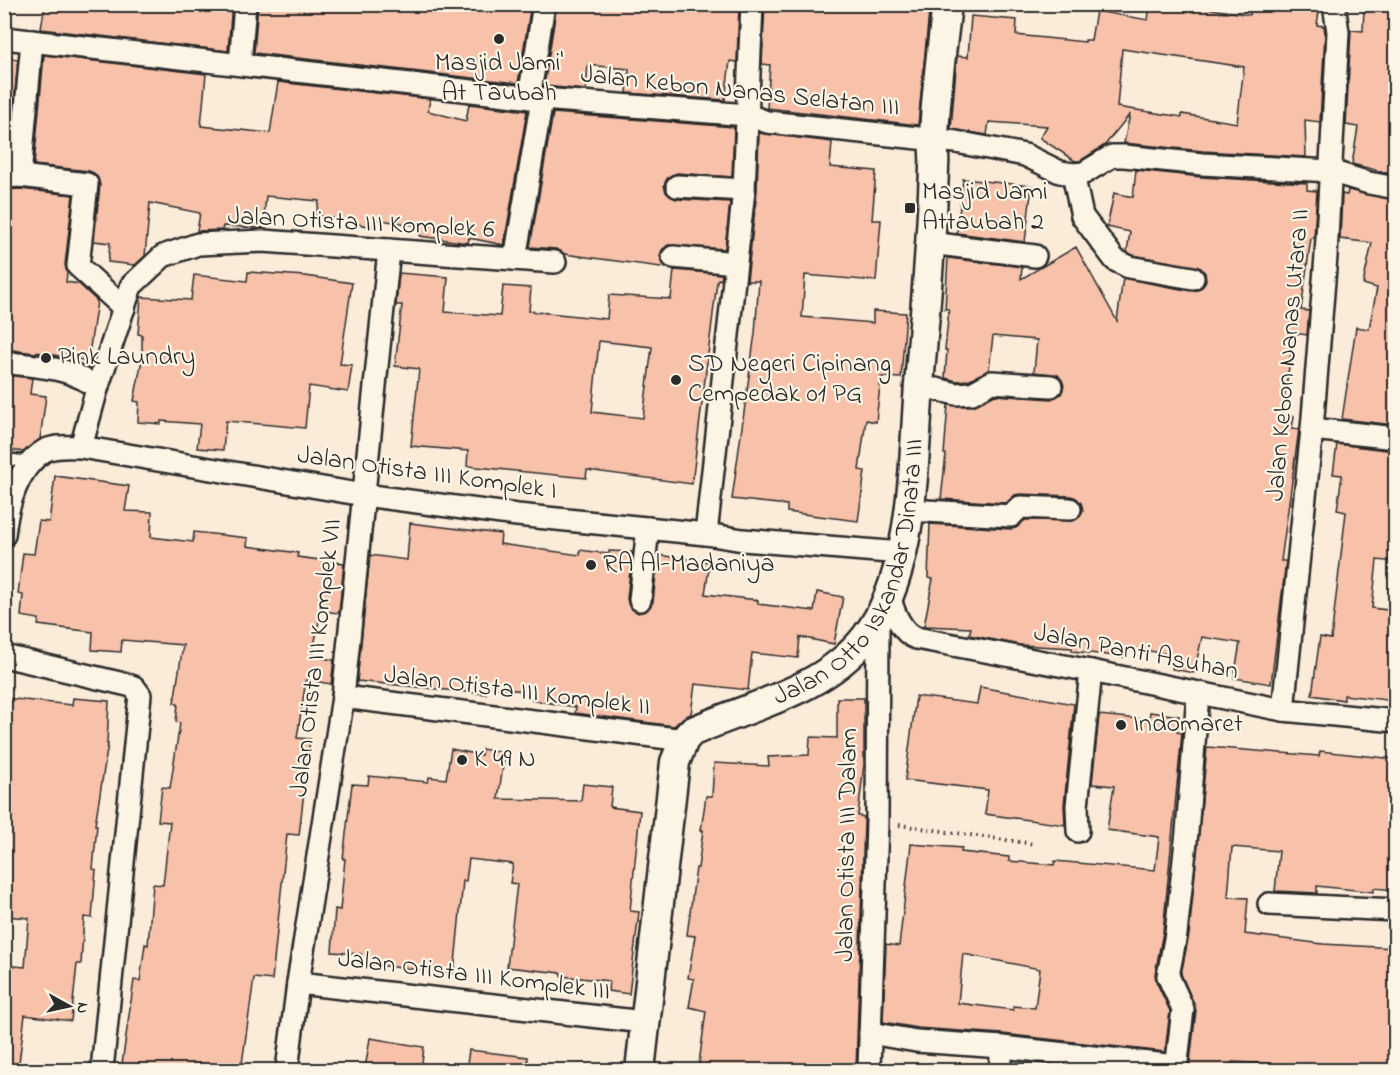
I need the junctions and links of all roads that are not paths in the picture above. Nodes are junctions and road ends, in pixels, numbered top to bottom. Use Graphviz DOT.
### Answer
graph roads {
  1 [pos="245,4"];
  2 [pos="544,4"];
  3 [pos="752,4"];
  4 [pos="947,4"];
  5 [pos="1334,4"];
  6 [pos="4,38"];
  7 [pos="32,41"];
  8 [pos="240,64"];
  9 [pos="536,98"];
  10 [pos="748,115"];
  11 [pos="934,141"];
  12 [pos="1330,171"];
  13 [pos="1073,174"];
  14 [pos="12,177"];
  15 [pos="676,186"];
  16 [pos="1395,188"];
  17 [pos="744,190"];
  18 [pos="930,243"];
  19 [pos="389,250"];
  20 [pos="1035,256"];
  21 [pos="674,257"];
  22 [pos="515,259"];
  23 [pos="555,262"];
  24 [pos="736,263"];
  25 [pos="1193,278"];
  26 [pos="124,308"];
  27 [pos="4,362"];
  28 [pos="1051,386"];
  29 [pos="97,389"];
  30 [pos="919,389"];
  31 [pos="1311,429"];
  32 [pos="1395,438"];
  33 [pos="81,447"];
  34 [pos="4,459"];
  35 [pos="32,462"];
  36 [pos="364,495"];
  37 [pos="1070,509"];
  38 [pos="909,510"];
  39 [pos="648,528"];
  40 [pos="706,534"];
  41 [pos="4,535"];
  42 [pos="901,553"];
  43 [pos="639,600"];
  44 [pos="884,609"];
  45 [pos="4,656"];
  46 [pos="1091,671"];
  47 [pos="1198,694"];
  48 [pos="343,697"];
  49 [pos="1283,710"];
  50 [pos="1395,721"];
  51 [pos="684,740"];
  52 [pos="1078,831"];
  53 [pos="1269,904"];
  54 [pos="1395,910"];
  55 [pos="298,983"];
  56 [pos="644,1022"];
  57 [pos="870,1033"];
  58 [pos="1002,1047"];
  59 [pos="1080,1063"];
  60 [pos="1176,1068"];
  61 [pos="102,1071"];
  62 [pos="287,1071"];
  63 [pos="640,1071"];
  64 [pos="869,1071"];
  65 [pos="1000,1071"];
  1 -- 8 [label="street"];
  2 -- 9 [label="street"];
  3 -- 10 [label="street"];
  4 -- 11 [label="street, Jalan Otto Iskandar Dinata III"];
  5 -- 12 [label="street, Jalan Kebon Nanas Utara II"];
  6 -- 7 [label="street, Jalan Kebon Nanas Selatan III"];
  7 -- 8 [label="street, Jalan Kebon Nanas Selatan III"];
  7 -- 14 [label="street"];
  8 -- 9 [label="street, Jalan Kebon Nanas Selatan III"];
  9 -- 10 [label="street, Jalan Kebon Nanas Selatan III"];
  9 -- 22 [label="street"];
  10 -- 11 [label="street, Jalan Kebon Nanas Selatan III"];
  10 -- 17 [label="street"];
  11 -- 13 [label="street, Jalan Kebon Nanas Selatan III"];
  11 -- 18 [label="street, Jalan Otto Iskandar Dinata III"];
  12 -- 13 [label="street"];
  12 -- 16 [label="street"];
  12 -- 31 [label="street, Jalan Kebon Nanas Utara II"];
  13 -- 25 [label="street"];
  14 -- 26 [label="street"];
  15 -- 17 [label="street"];
  17 -- 24 [label="street"];
  18 -- 20 [label="street"];
  18 -- 30 [label="street, Jalan Otto Iskandar Dinata III"];
  19 -- 22 [label="street, Jalan Otista III Komplek 6"];
  19 -- 26 [label="street, Jalan Otista III Komplek 6"];
  19 -- 36 [label="street, Jalan Otista III Komplek VII"];
  21 -- 24 [label="street"];
  22 -- 23 [label="street, Jalan Otista III Komplek 6"];
  24 -- 40 [label="street"];
  26 -- 29 [label="street, Jalan Otista III Komplek 6"];
  27 -- 29 [label="street"];
  28 -- 30 [label="street"];
  29 -- 33 [label="street, Jalan Otista III Komplek 6"];
  30 -- 38 [label="street, Jalan Otto Iskandar Dinata III"];
  31 -- 32 [label="street"];
  31 -- 49 [label="street, Jalan Kebon Nanas Utara II"];
  33 -- 35 [label="street, Jalan Otista III Komplek I"];
  33 -- 36 [label="street, Jalan Otista III Komplek I"];
  34 -- 35 [label="lane"];
  35 -- 41 [label="street, Jalan Otista III Komplek I"];
  36 -- 39 [label="street, Jalan Otista III Komplek I"];
  36 -- 48 [label="street, Jalan Otista III Komplek VII"];
  37 -- 38 [label="street"];
  38 -- 42 [label="street, Jalan Otto Iskandar Dinata III"];
  39 -- 40 [label="street, Jalan Otista III Komplek I"];
  39 -- 43 [label="street"];
  40 -- 42 [label="street, Jalan Otista III Komplek I"];
  42 -- 44 [label="street, Jalan Otto Iskandar Dinata III"];
  44 -- 46 [label="street, Jalan Panti Asuhan"];
  44 -- 51 [label="street, Jalan Otto Iskandar Dinata III"];
  44 -- 57 [label="street, Jalan Otista III Dalam"];
  45 -- 61 [label="street"];
  46 -- 47 [label="street, Jalan Panti Asuhan"];
  46 -- 52 [label="street"];
  47 -- 49 [label="street, Jalan Panti Asuhan"];
  47 -- 60 [label="street"];
  48 -- 51 [label="street, Jalan Otista III Komplek II"];
  48 -- 55 [label="street, Jalan Otista III Komplek VII"];
  49 -- 50 [label="street, Jalan Panti Asuhan"];
  51 -- 56 [label="street"];
  53 -- 54 [label="street"];
  55 -- 56 [label="street, Jalan Otista III Komplek III"];
  55 -- 62 [label="street, Jalan Otista III Komplek VII"];
  56 -- 63 [label="street"];
  57 -- 58 [label="street"];
  57 -- 64 [label="street, Jalan Otista III Dalam"];
  58 -- 59 [label="street"];
  58 -- 65 [label="street"];
  59 -- 60 [label="street"];
}
